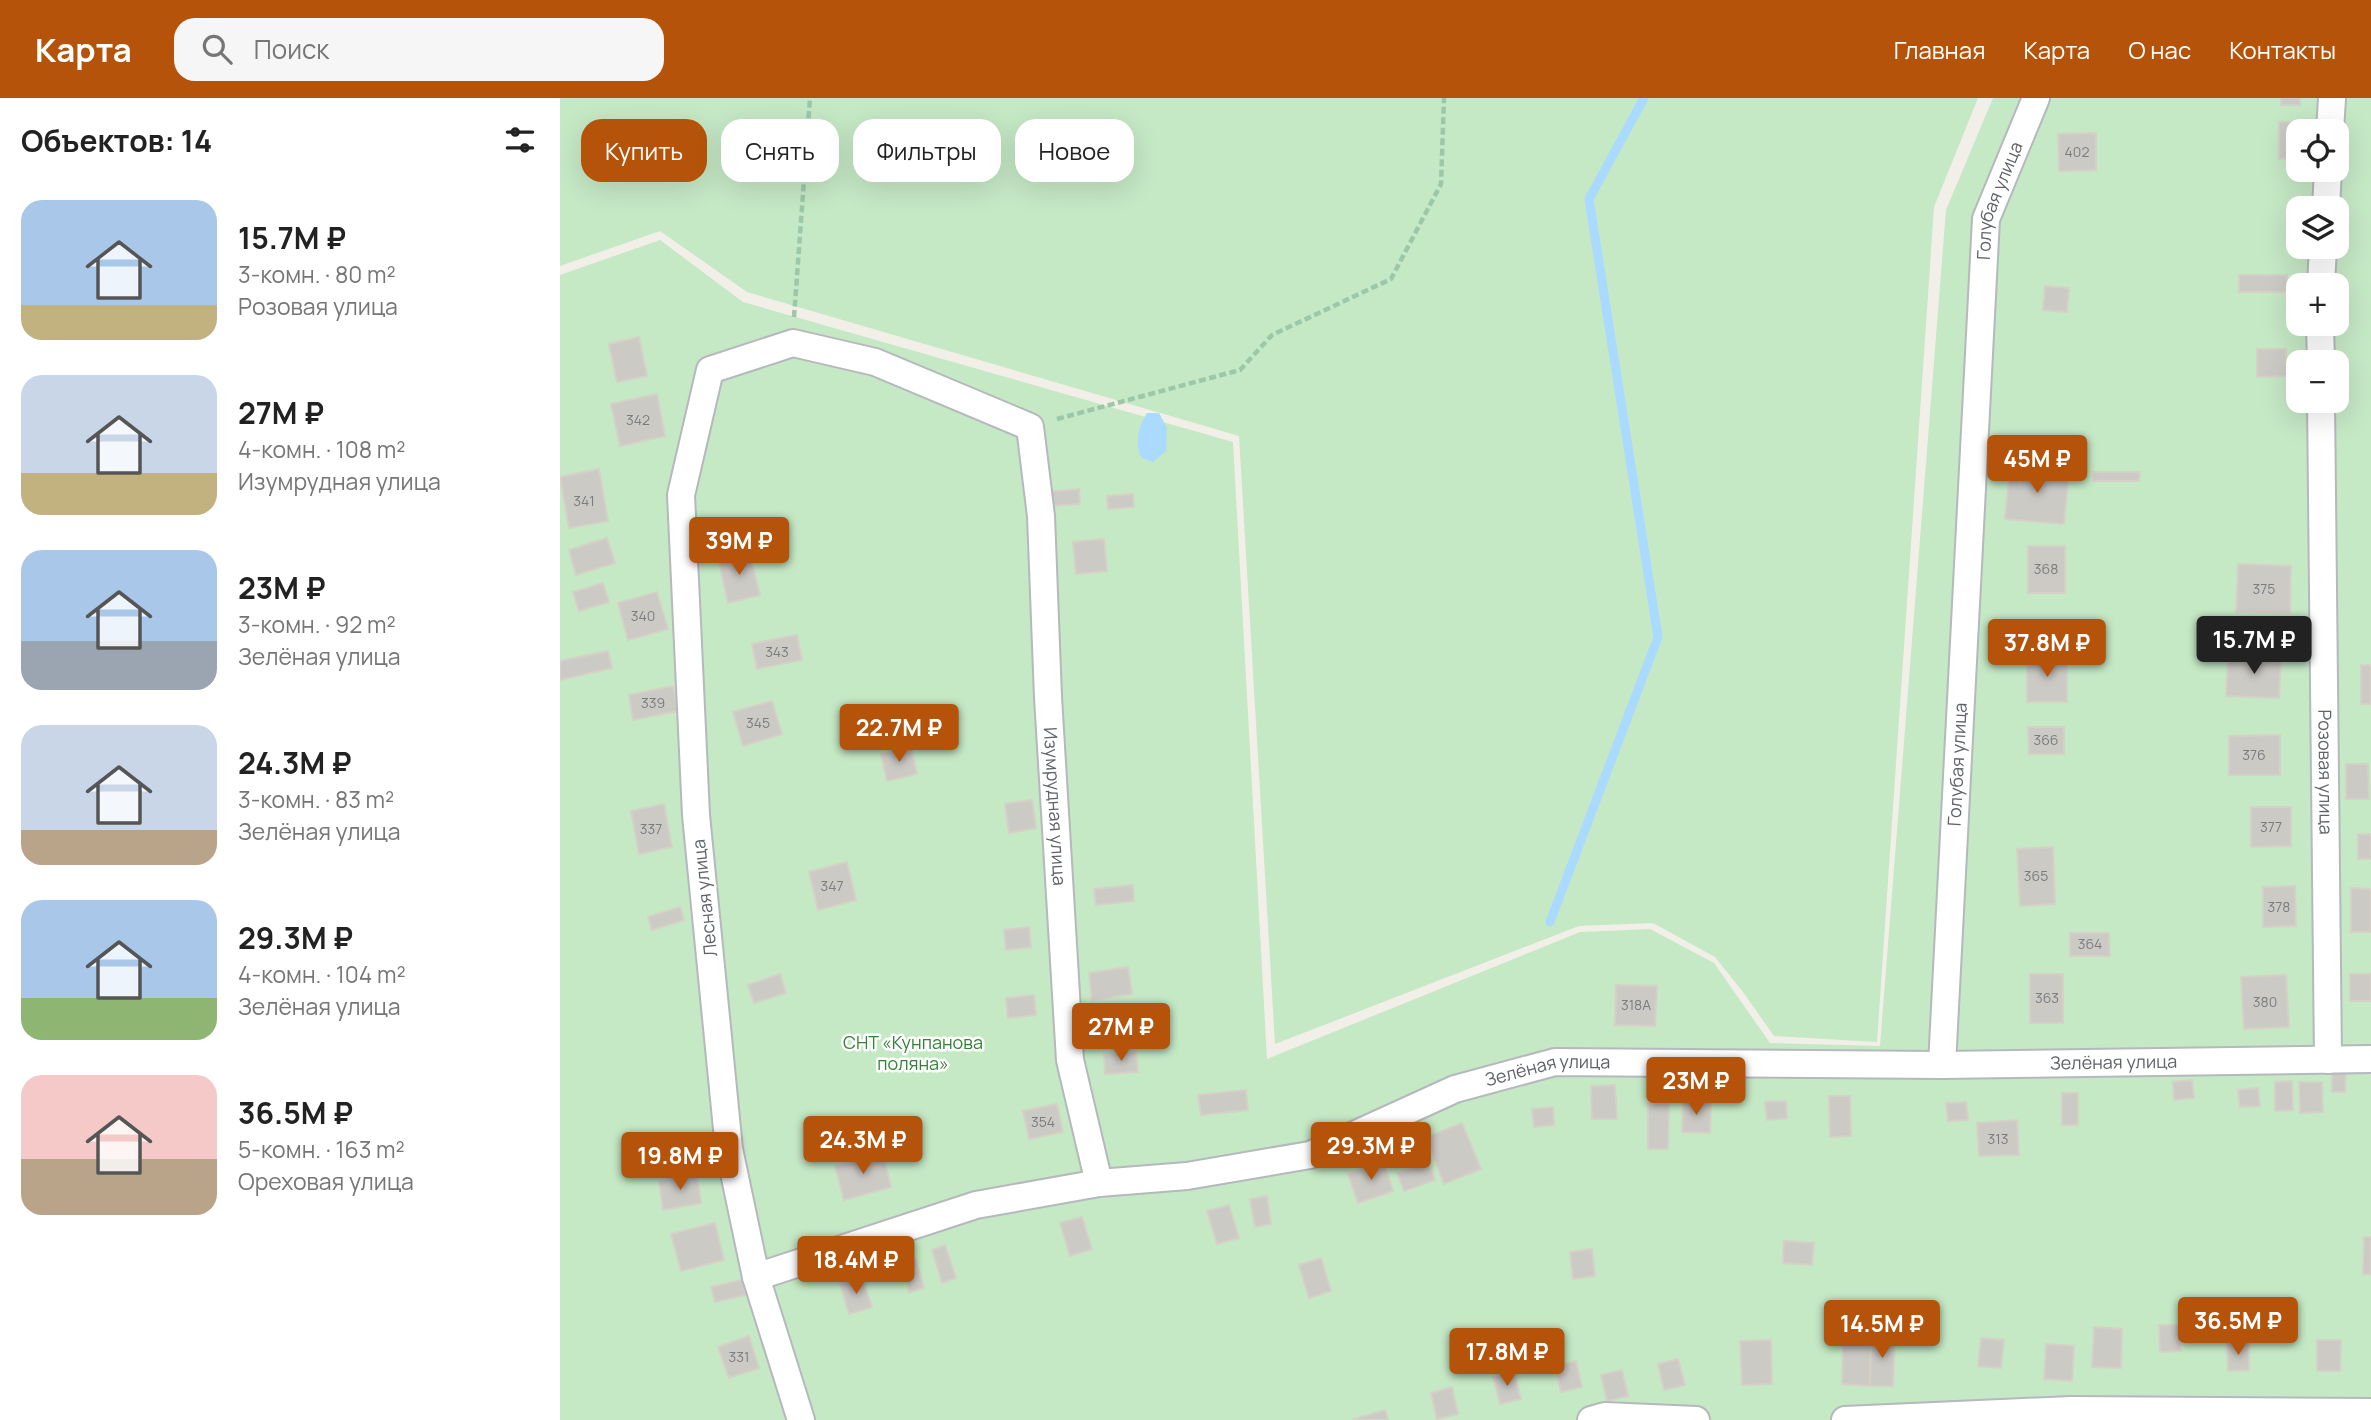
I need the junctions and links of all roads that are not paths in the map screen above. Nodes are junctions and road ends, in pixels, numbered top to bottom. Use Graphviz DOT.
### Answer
graph roads {
  1 [pos="2036,98"];
  2 [pos="2332,98"];
  3 [pos="2331,119"];
  4 [pos="2321,413"];
  5 [pos="1030,427"];
  6 [pos="2371,1059"];
  7 [pos="2328,1060"];
  8 [pos="1942,1065"];
  9 [pos="1099,1183"];
  10 [pos="756,1277"];
  11 [pos="2371,1412"];
  12 [pos="801,1420"];
  13 [pos="1591,1420"];
  14 [pos="1696,1420"];
  15 [pos="1845,1420"];
  1 -- 8 [label="street, Голубая улица"];
  2 -- 3 [label="street"];
  4 -- 7 [label="street, Розовая улица"];
  5 -- 9 [label="street, Изумрудная улица"];
  5 -- 10 [label="street, Лесная улица"];
  6 -- 7 [label="street, Зелёная улица"];
  7 -- 8 [label="street, Зелёная улица"];
  8 -- 9 [label="street, Зелёная улица"];
  9 -- 10 [label="street, Зелёная улица"];
  10 -- 12 [label="street, Лесная улица"];
  11 -- 15 [label="street"];
  13 -- 14 [label="street"];
}
